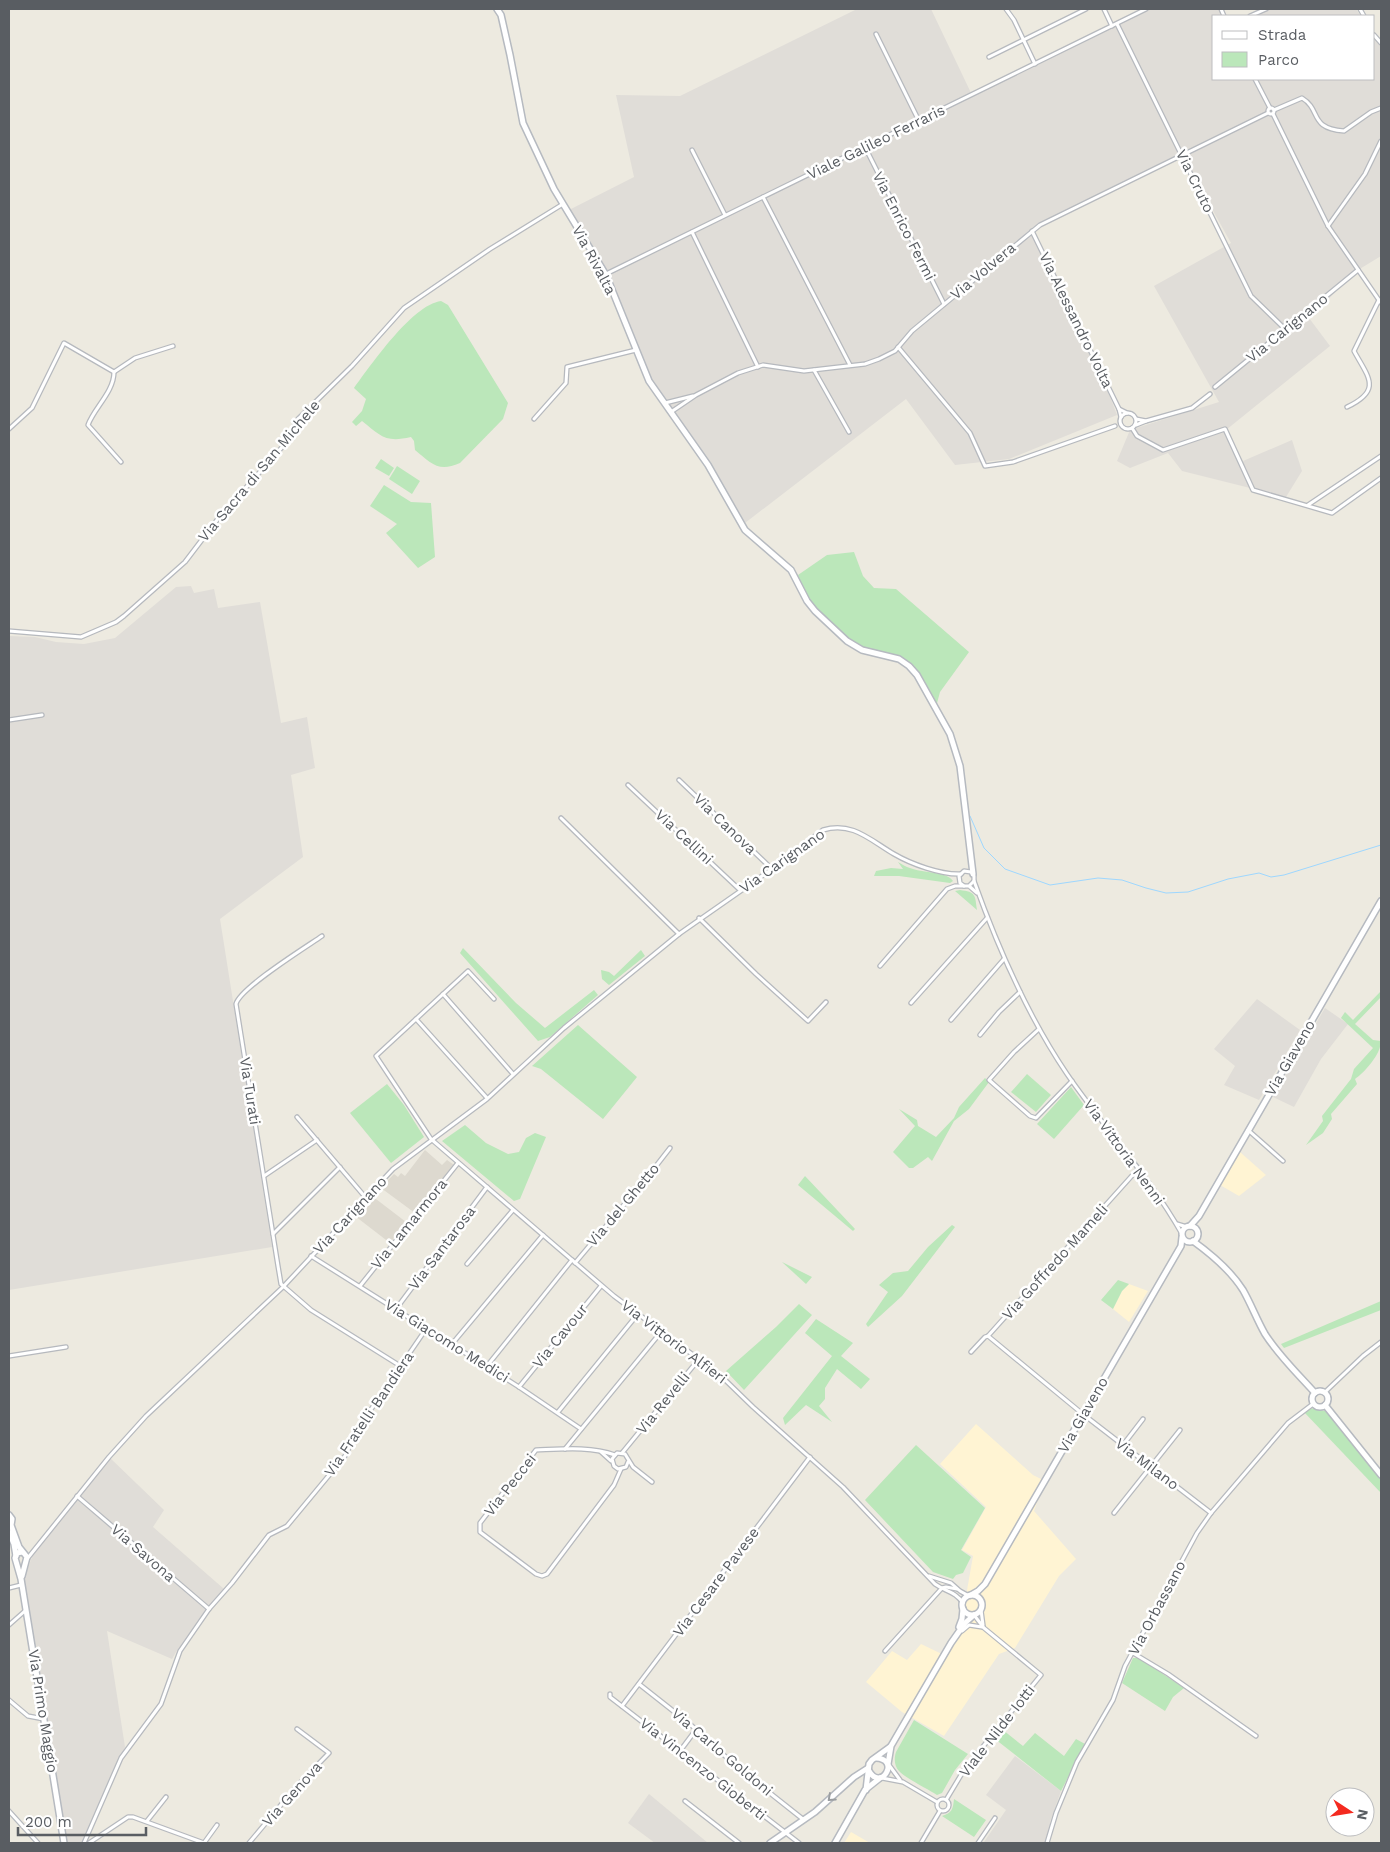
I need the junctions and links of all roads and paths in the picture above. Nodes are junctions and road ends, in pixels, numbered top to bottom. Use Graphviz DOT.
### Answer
graph roads {
  1 [pos="497,9"];
  2 [pos="1006,9"];
  3 [pos="1086,9"];
  4 [pos="1104,9"];
  5 [pos="1146,9"];
  6 [pos="1266,9"];
  7 [pos="1252,15"];
  8 [pos="1116,24"];
  9 [pos="1112,26"];
  10 [pos="876,34"];
  11 [pos="1023,39"];
  12 [pos="989,57"];
  13 [pos="1035,64"];
  14 [pos="1256,80"];
  15 [pos="1381,108"];
  16 [pos="1273,111"];
  17 [pos="919,121"];
  18 [pos="1381,141"];
  19 [pos="865,147"];
  20 [pos="692,150"];
  21 [pos="1182,155"];
  22 [pos="763,197"];
  23 [pos="563,204"];
  24 [pos="725,215"];
  25 [pos="1328,226"];
  26 [pos="1032,231"];
  27 [pos="692,232"];
  28 [pos="1358,270"];
  29 [pos="606,274"];
  30 [pos="1380,301"];
  31 [pos="944,304"];
  32 [pos="1285,329"];
  33 [pos="173,346"];
  34 [pos="898,347"];
  35 [pos="636,350"];
  36 [pos="850,365"];
  37 [pos="758,367"];
  38 [pos="814,370"];
  39 [pos="114,372"];
  40 [pos="1215,388"];
  41 [pos="1210,394"];
  42 [pos="696,395"];
  43 [pos="665,403"];
  44 [pos="1347,407"];
  45 [pos="1119,409"];
  46 [pos="671,412"];
  47 [pos="1128,414"];
  48 [pos="534,419"];
  49 [pos="1121,419"];
  50 [pos="1136,419"];
  51 [pos="1146,421"];
  52 [pos="1135,425"];
  53 [pos="1115,426"];
  54 [pos="1122,426"];
  55 [pos="1132,428"];
  56 [pos="9,430"];
  57 [pos="850,432"];
  58 [pos="1381,456"];
  59 [pos="121,462"];
  60 [pos="1381,478"];
  61 [pos="1308,505"];
  62 [pos="9,631"];
  63 [pos="42,715"];
  64 [pos="9,720"];
  65 [pos="679,780"];
  66 [pos="628,785"];
  67 [pos="561,818"];
  68 [pos="772,868"];
  69 [pos="971,873"];
  70 [pos="960,878"];
  71 [pos="974,881"];
  72 [pos="955,886"];
  73 [pos="966,886"];
  74 [pos="740,890"];
  75 [pos="978,893"];
  76 [pos="1381,901"];
  77 [pos="699,918"];
  78 [pos="987,918"];
  79 [pos="679,934"];
  80 [pos="322,936"];
  81 [pos="1004,959"];
  82 [pos="880,966"];
  83 [pos="1020,992"];
  84 [pos="443,994"];
  85 [pos="494,999"];
  86 [pos="826,1002"];
  87 [pos="911,1003"];
  88 [pos="416,1019"];
  89 [pos="951,1020"];
  90 [pos="1039,1029"];
  91 [pos="980,1035"];
  92 [pos="513,1074"];
  93 [pos="1072,1081"];
  94 [pos="487,1098"];
  95 [pos="297,1117"];
  96 [pos="1248,1130"];
  97 [pos="431,1139"];
  98 [pos="317,1140"];
  99 [pos="670,1148"];
  100 [pos="1283,1161"];
  101 [pos="458,1163"];
  102 [pos="340,1167"];
  103 [pos="1138,1169"];
  104 [pos="264,1176"];
  105 [pos="487,1187"];
  106 [pos="366,1198"];
  107 [pos="513,1210"];
  108 [pos="1176,1224"];
  109 [pos="1193,1229"];
  110 [pos="273,1234"];
  111 [pos="543,1235"];
  112 [pos="1182,1235"];
  113 [pos="1191,1242"];
  114 [pos="1181,1246"];
  115 [pos="1207,1252"];
  116 [pos="311,1256"];
  117 [pos="574,1262"];
  118 [pos="467,1264"];
  119 [pos="360,1286"];
  120 [pos="601,1286"];
  121 [pos="283,1287"];
  122 [pos="396,1308"];
  123 [pos="637,1315"];
  124 [pos="426,1328"];
  125 [pos="661,1332"];
  126 [pos="988,1336"];
  127 [pos="1381,1342"];
  128 [pos="452,1344"];
  129 [pos="66,1347"];
  130 [pos="971,1352"];
  131 [pos="9,1356"];
  132 [pos="699,1359"];
  133 [pos="487,1366"];
  134 [pos="402,1367"];
  135 [pos="519,1386"];
  136 [pos="1315,1393"];
  137 [pos="1324,1393"];
  138 [pos="1313,1404"];
  139 [pos="1325,1405"];
  140 [pos="558,1412"];
  141 [pos="1084,1415"];
  142 [pos="1143,1419"];
  143 [pos="581,1429"];
  144 [pos="1180,1430"];
  145 [pos="1123,1445"];
  146 [pos="565,1449"];
  147 [pos="601,1451"];
  148 [pos="624,1454"];
  149 [pos="615,1455"];
  150 [pos="810,1457"];
  151 [pos="612,1462"];
  152 [pos="628,1462"];
  153 [pos="626,1467"];
  154 [pos="1151,1467"];
  155 [pos="616,1468"];
  156 [pos="633,1468"];
  157 [pos="621,1469"];
  158 [pos="1381,1475"];
  159 [pos="618,1477"];
  160 [pos="652,1482"];
  161 [pos="77,1496"];
  162 [pos="1211,1512"];
  163 [pos="1114,1513"];
  164 [pos="9,1515"];
  165 [pos="10,1526"];
  166 [pos="9,1532"];
  167 [pos="35,1549"];
  168 [pos="22,1552"];
  169 [pos="16,1558"];
  170 [pos="26,1561"];
  171 [pos="928,1576"];
  172 [pos="22,1582"];
  173 [pos="985,1584"];
  174 [pos="9,1588"];
  175 [pos="942,1588"];
  176 [pos="957,1589"];
  177 [pos="970,1595"];
  178 [pos="982,1602"];
  179 [pos="963,1606"];
  180 [pos="209,1609"];
  181 [pos="26,1610"];
  182 [pos="981,1610"];
  183 [pos="974,1615"];
  184 [pos="9,1625"];
  185 [pos="984,1628"];
  186 [pos="951,1643"];
  187 [pos="885,1651"];
  188 [pos="1133,1653"];
  189 [pos="639,1684"];
  190 [pos="610,1694"];
  191 [pos="9,1700"];
  192 [pos="622,1706"];
  193 [pos="44,1719"];
  194 [pos="297,1729"];
  195 [pos="695,1731"];
  196 [pos="1256,1736"];
  197 [pos="891,1746"];
  198 [pos="680,1751"];
  199 [pos="876,1758"];
  200 [pos="888,1764"];
  201 [pos="868,1769"];
  202 [pos="880,1778"];
  203 [pos="903,1782"];
  204 [pos="866,1790"];
  205 [pos="166,1797"];
  206 [pos="946,1800"];
  207 [pos="685,1802"];
  208 [pos="937,1802"];
  209 [pos="9,1811"];
  210 [pos="940,1811"];
  211 [pos="995,1818"];
  212 [pos="804,1820"];
  213 [pos="147,1821"];
  214 [pos="217,1825"];
  215 [pos="786,1833"];
  216 [pos="38,1843"];
  217 [pos="64,1843"];
  218 [pos="84,1843"];
  219 [pos="89,1843"];
  220 [pos="204,1843"];
  221 [pos="249,1843"];
  222 [pos="739,1843"];
  223 [pos="770,1843"];
  224 [pos="799,1843"];
  225 [pos="835,1843"];
  226 [pos="921,1843"];
  227 [pos="978,1843"];
  228 [pos="1047,1843"];
  1 -- 23 [label="main road, Via Rivalta"];
  2 -- 11 [label="street"];
  3 -- 11 [label="street"];
  4 -- 9 [label="street"];
  5 -- 8 [label="street, Viale Galileo Ferraris"];
  6 -- 7 [label="street"];
  8 -- 9 [label="street, Viale Galileo Ferraris"];
  8 -- 21 [label="street, Via Cruto"];
  9 -- 13 [label="street, Viale Galileo Ferraris"];
  10 -- 17 [label="street"];
  11 -- 12 [label="street"];
  11 -- 13 [label="street"];
  13 -- 17 [label="street, Viale Galileo Ferraris"];
  14 -- 16 [label="street"];
  15 -- 16 [label="street"];
  16 -- 21 [label="street, Via Volvera"];
  16 -- 25 [label="street"];
  17 -- 19 [label="street, Viale Galileo Ferraris"];
  18 -- 25 [label="street"];
  19 -- 22 [label="street, Viale Galileo Ferraris"];
  19 -- 31 [label="street, Via Enrico Fermi"];
  20 -- 24 [label="street"];
  21 -- 26 [label="street, Via Volvera"];
  21 -- 32 [label="street, Via Cruto"];
  22 -- 24 [label="street, Viale Galileo Ferraris"];
  22 -- 36 [label="street"];
  23 -- 29 [label="main road, Via Rivalta"];
  23 -- 62 [label="street, Via Sacra di San Michele"];
  24 -- 27 [label="street, Viale Galileo Ferraris"];
  25 -- 28 [label="street"];
  26 -- 31 [label="street, Via Volvera"];
  26 -- 45 [label="street, Via Alessandro Volta"];
  27 -- 29 [label="street, Viale Galileo Ferraris"];
  27 -- 37 [label="street"];
  28 -- 30 [label="street"];
  28 -- 32 [label="street, Via Carignano"];
  29 -- 35 [label="main road, Via Rivalta"];
  30 -- 44 [label="street"];
  31 -- 34 [label="street, Via Volvera"];
  32 -- 40 [label="street, Via Carignano"];
  33 -- 39 [label="street"];
  34 -- 36 [label="street, Via Volvera"];
  34 -- 53 [label="street"];
  35 -- 43 [label="main road, Via Rivalta"];
  35 -- 48 [label="street"];
  36 -- 38 [label="street, Via Volvera"];
  37 -- 38 [label="street, Via Volvera"];
  37 -- 42 [label="street, Via Volvera"];
  38 -- 57 [label="street"];
  39 -- 56 [label="street"];
  39 -- 59 [label="street"];
  41 -- 51 [label="street"];
  42 -- 43 [label="street, Via Volvera"];
  42 -- 46 [label="street, Via Volvera"];
  43 -- 46 [label="main road, Via Rivalta"];
  45 -- 47 [label="street"];
  45 -- 49 [label="street, Via Alessandro Volta"];
  46 -- 69 [label="main road, Via Rivalta"];
  47 -- 49 [label="street"];
  47 -- 50 [label="street"];
  49 -- 53 [label="street"];
  49 -- 54 [label="street"];
  50 -- 51 [label="street"];
  50 -- 52 [label="street"];
  51 -- 52 [label="street"];
  52 -- 55 [label="street"];
  53 -- 54 [label="street"];
  54 -- 55 [label="street"];
  55 -- 61 [label="street"];
  58 -- 61 [label="street"];
  60 -- 61 [label="street"];
  63 -- 64 [label="street"];
  65 -- 68 [label="street, Via Canova"];
  66 -- 74 [label="street, Via Cellini"];
  67 -- 79 [label="street"];
  68 -- 70 [label="street, Via Carignano"];
  68 -- 74 [label="street, Via Carignano"];
  69 -- 70 [label="street"];
  69 -- 71 [label="street, Via Vittoria Nenni"];
  70 -- 72 [label="street"];
  70 -- 73 [label="street, Via Carignano"];
  71 -- 73 [label="street"];
  71 -- 75 [label="street, Via Vittoria Nenni"];
  72 -- 73 [label="street"];
  72 -- 82 [label="street"];
  73 -- 75 [label="street"];
  74 -- 77 [label="street, Via Carignano"];
  75 -- 78 [label="street, Via Vittoria Nenni"];
  76 -- 96 [label="main road, Via Giaveno"];
  77 -- 79 [label="street, Via Carignano"];
  77 -- 86 [label="street"];
  78 -- 81 [label="street, Via Vittoria Nenni"];
  78 -- 87 [label="street"];
  79 -- 92 [label="street, Via Carignano"];
  80 -- 104 [label="street, Via Turati"];
  81 -- 83 [label="street, Via Vittoria Nenni"];
  81 -- 89 [label="street"];
  83 -- 90 [label="street, Via Vittoria Nenni"];
  83 -- 91 [label="street"];
  84 -- 85 [label="street"];
  84 -- 88 [label="street"];
  84 -- 92 [label="street"];
  88 -- 94 [label="street"];
  88 -- 97 [label="street, Via Vittorio Alfieri"];
  90 -- 93 [label="street, Via Vittoria Nenni"];
  90 -- 93 [label="street"];
  92 -- 94 [label="street, Via Carignano"];
  93 -- 103 [label="street, Via Vittoria Nenni"];
  94 -- 97 [label="street, Via Carignano"];
  95 -- 98 [label="street"];
  96 -- 100 [label="street"];
  96 -- 109 [label="main road, Via Giaveno"];
  97 -- 101 [label="street, Via Vittorio Alfieri"];
  97 -- 106 [label="street, Via Carignano"];
  98 -- 102 [label="street"];
  98 -- 104 [label="street"];
  99 -- 117 [label="street, Via del Ghetto"];
  101 -- 105 [label="street, Via Vittorio Alfieri"];
  101 -- 119 [label="street, Via Lamarmora"];
  102 -- 106 [label="street"];
  102 -- 110 [label="street"];
  103 -- 108 [label="street, Via Vittoria Nenni"];
  103 -- 126 [label="street, Via Goffredo Mameli"];
  104 -- 110 [label="street, Via Turati"];
  105 -- 107 [label="street, Via Vittorio Alfieri"];
  105 -- 122 [label="street, Via Santarosa"];
  106 -- 116 [label="street, Via Carignano"];
  107 -- 111 [label="street, Via Vittorio Alfieri"];
  107 -- 118 [label="street"];
  108 -- 109 [label="street"];
  108 -- 112 [label="street, Via Vittoria Nenni"];
  109 -- 112 [label="main road, Via Giaveno"];
  109 -- 113 [label="main road, Via Giaveno"];
  109 -- 115 [label="main road"];
  110 -- 121 [label="street, Via Turati"];
  111 -- 117 [label="street, Via Vittorio Alfieri"];
  111 -- 128 [label="street"];
  112 -- 113 [label="main road"];
  112 -- 114 [label="main road, Via Giaveno"];
  113 -- 114 [label="main road"];
  113 -- 115 [label="main road"];
  114 -- 141 [label="main road, Via Giaveno"];
  115 -- 136 [label="main road"];
  116 -- 119 [label="street, Via Giacomo Medici"];
  116 -- 121 [label="street, Via Carignano"];
  117 -- 120 [label="street, Via Vittorio Alfieri"];
  117 -- 133 [label="street, Via del Ghetto"];
  119 -- 122 [label="street, Via Giacomo Medici"];
  120 -- 123 [label="street, Via Vittorio Alfieri"];
  120 -- 135 [label="street, Via Cavour"];
  121 -- 134 [label="street"];
  121 -- 161 [label="street, Via Carignano"];
  122 -- 124 [label="street, Via Giacomo Medici"];
  123 -- 125 [label="street, Via Vittorio Alfieri"];
  123 -- 140 [label="street"];
  124 -- 128 [label="street, Via Giacomo Medici"];
  124 -- 134 [label="street, Via Fratelli Bandiera"];
  125 -- 132 [label="street, Via Vittorio Alfieri"];
  125 -- 143 [label="street"];
  126 -- 130 [label="street, Via Goffredo Mameli"];
  126 -- 141 [label="street, Via Milano"];
  127 -- 137 [label="street"];
  128 -- 133 [label="street, Via Giacomo Medici"];
  129 -- 131 [label="street"];
  132 -- 148 [label="street, Via Revelli"];
  132 -- 150 [label="street, Via Vittorio Alfieri"];
  133 -- 135 [label="street, Via Giacomo Medici"];
  134 -- 180 [label="street, Via Fratelli Bandiera"];
  135 -- 140 [label="street, Via Giacomo Medici"];
  136 -- 137 [label="main road"];
  136 -- 138 [label="main road"];
  137 -- 139 [label="main road"];
  138 -- 139 [label="main road"];
  138 -- 162 [label="street, Via Orbassano"];
  139 -- 158 [label="main road"];
  140 -- 143 [label="street, Via Giacomo Medici"];
  141 -- 145 [label="street, Via Milano"];
  141 -- 173 [label="main road, Via Giaveno"];
  142 -- 145 [label="street"];
  143 -- 146 [label="street"];
  144 -- 154 [label="street"];
  145 -- 154 [label="street, Via Milano"];
  146 -- 147 [label="street, Via Peccei"];
  146 -- 159 [label="street, Via Peccei"];
  147 -- 149 [label="street, Via Peccei"];
  147 -- 151 [label="street"];
  148 -- 149 [label="street, Via Revelli"];
  148 -- 152 [label="street"];
  149 -- 151 [label="street"];
  150 -- 171 [label="street, Via Vittorio Alfieri"];
  150 -- 189 [label="street, Via Cesare Pavese"];
  151 -- 155 [label="street"];
  152 -- 153 [label="street"];
  152 -- 156 [label="street"];
  153 -- 156 [label="street"];
  153 -- 157 [label="street"];
  154 -- 162 [label="street, Via Milano"];
  154 -- 163 [label="street"];
  155 -- 157 [label="street"];
  155 -- 159 [label="street"];
  156 -- 160 [label="street"];
  157 -- 159 [label="street, Via Peccei"];
  161 -- 167 [label="street, Via Carignano"];
  161 -- 180 [label="street, Via Savona"];
  162 -- 188 [label="street, Via Orbassano"];
  164 -- 165 [label="main road"];
  165 -- 168 [label="main road"];
  166 -- 169 [label="main road, Via Primo Maggio"];
  167 -- 168 [label="street"];
  167 -- 170 [label="street, Via Carignano"];
  168 -- 169 [label="main road"];
  168 -- 170 [label="main road"];
  169 -- 170 [label="main road"];
  169 -- 172 [label="main road, Via Primo Maggio"];
  170 -- 172 [label="main road, Via Primo Maggio"];
  171 -- 175 [label="street, Via Vittorio Alfieri"];
  171 -- 176 [label="street, Via Vittorio Alfieri"];
  172 -- 174 [label="street"];
  172 -- 181 [label="main road, Via Primo Maggio"];
  173 -- 177 [label="main road, Via Giaveno"];
  173 -- 178 [label="main road, Via Giaveno"];
  175 -- 176 [label="street, Via Vittorio Alfieri"];
  175 -- 179 [label="street, Via Vittorio Alfieri"];
  175 -- 187 [label="street"];
  176 -- 177 [label="street, Via Vittorio Alfieri"];
  177 -- 178 [label="main road"];
  177 -- 179 [label="main road, Via Giaveno"];
  178 -- 182 [label="main road, Via Giaveno"];
  179 -- 183 [label="main road"];
  179 -- 186 [label="main road, Via Giaveno"];
  180 -- 218 [label="street, Via Fratelli Bandiera"];
  181 -- 184 [label="street"];
  181 -- 193 [label="main road, Via Primo Maggio"];
  182 -- 183 [label="main road, Via Giaveno"];
  182 -- 185 [label="street"];
  183 -- 185 [label="street"];
  183 -- 186 [label="main road, Via Giaveno"];
  185 -- 186 [label="street, Via Giaveno"];
  185 -- 206 [label="street, Viale Nilde Iotti"];
  186 -- 197 [label="main road, Via Giaveno"];
  188 -- 196 [label="street"];
  188 -- 228 [label="street, Via Orbassano"];
  189 -- 192 [label="street, Via Cesare Pavese"];
  189 -- 195 [label="street, Via Carlo Goldoni"];
  190 -- 192 [label="street, Via Vincenzo Gioberti"];
  191 -- 193 [label="street"];
  192 -- 198 [label="street, Via Vincenzo Gioberti"];
  193 -- 217 [label="main road, Via Primo Maggio"];
  194 -- 221 [label="street, Via Genova"];
  195 -- 198 [label="street"];
  195 -- 212 [label="street, Via Carlo Goldoni"];
  197 -- 199 [label="main road, Via Giaveno"];
  197 -- 200 [label="main road, Via Giaveno"];
  198 -- 215 [label="street, Via Vincenzo Gioberti"];
  199 -- 200 [label="main road"];
  199 -- 201 [label="main road, Via Giaveno"];
  200 -- 202 [label="main road, Via Giaveno"];
  200 -- 203 [label="street"];
  201 -- 202 [label="main road"];
  201 -- 204 [label="main road, Via Giaveno"];
  201 -- 212 [label="main road, one-way"];
  202 -- 203 [label="street"];
  202 -- 204 [label="main road, Via Giaveno"];
  203 -- 208 [label="street"];
  204 -- 225 [label="main road, Via Giaveno"];
  205 -- 213 [label="street"];
  206 -- 208 [label="street"];
  206 -- 210 [label="street, Viale Nilde Iotti"];
  207 -- 222 [label="street"];
  208 -- 210 [label="street"];
  209 -- 216 [label="street"];
  210 -- 226 [label="street, Viale Nilde Iotti"];
  211 -- 227 [label="street"];
  212 -- 215 [label="main road"];
  213 -- 219 [label="street"];
  213 -- 220 [label="street"];
  214 -- 220 [label="street"];
  215 -- 223 [label="main road"];
  215 -- 224 [label="street, Via Vincenzo Gioberti"];
}
